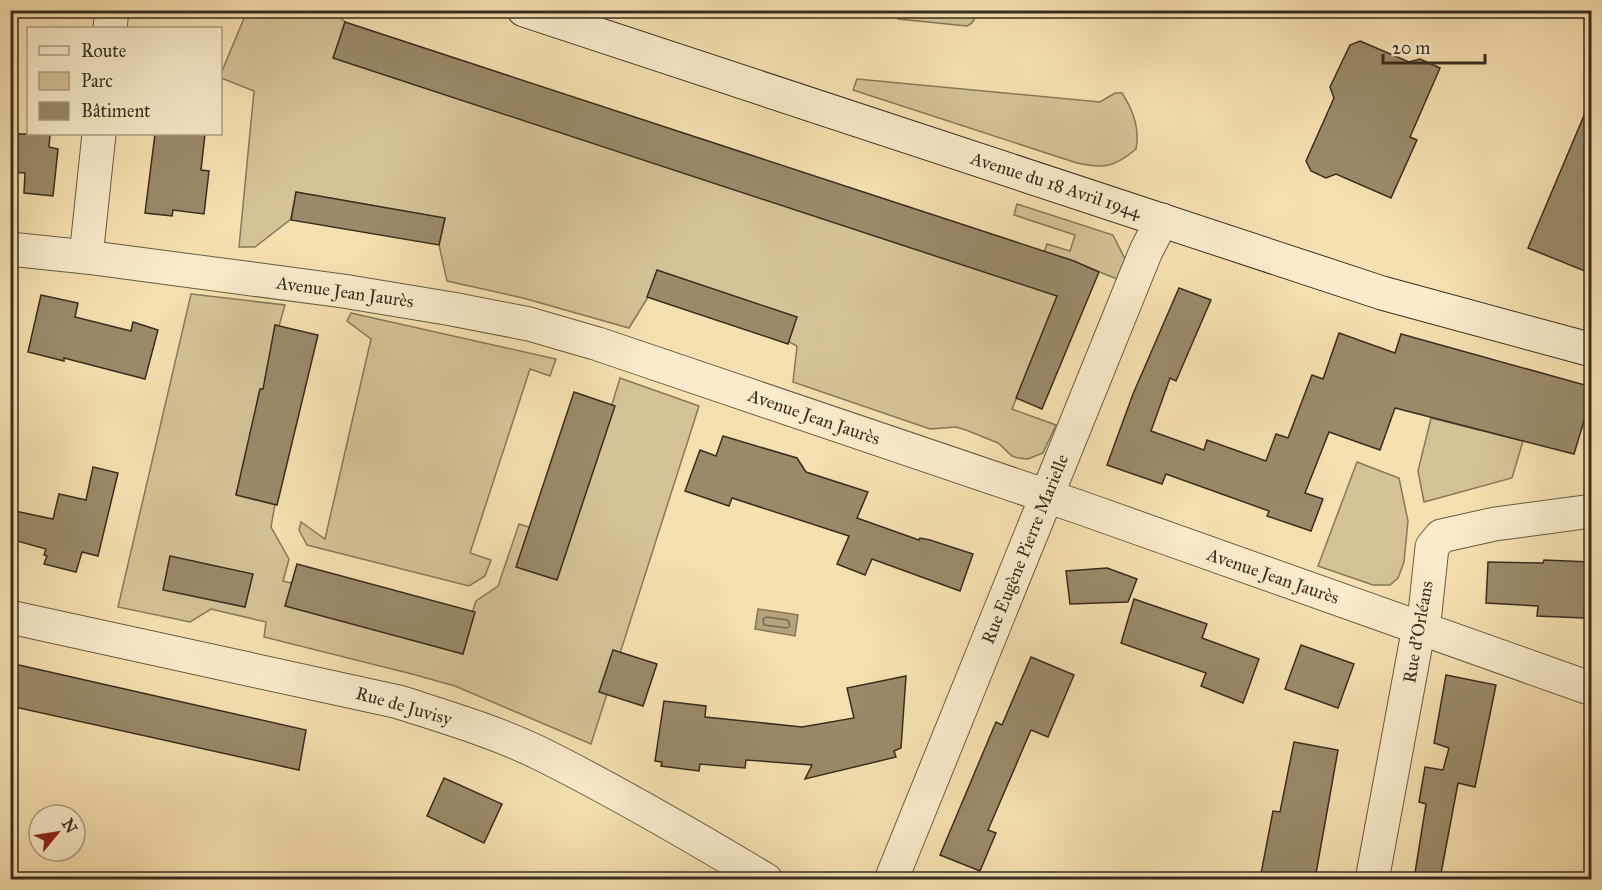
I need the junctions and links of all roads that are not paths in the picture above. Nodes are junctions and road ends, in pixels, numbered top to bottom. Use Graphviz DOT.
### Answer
graph roads {
  1 [pos="112,10"];
  2 [pos="524,10"];
  3 [pos="110,27"];
  4 [pos="99,135"];
  5 [pos="1162,220"];
  6 [pos="10,249"];
  7 [pos="86,257"];
  8 [pos="1592,350"];
  9 [pos="1047,497"];
  10 [pos="1592,511"];
  11 [pos="10,617"];
  12 [pos="1419,627"];
  13 [pos="1592,689"];
  14 [pos="766,879"];
  15 [pos="891,879"];
  16 [pos="1372,879"];
  1 -- 3 [label="street"];
  2 -- 5 [label="street, Avenue du 18 Avril 1944"];
  4 -- 7 [label="street"];
  5 -- 8 [label="street, Avenue du 18 Avril 1944"];
  5 -- 9 [label="street, Rue Eugène Pierre Marielle"];
  6 -- 7 [label="street, Avenue Jean Jaurès"];
  7 -- 9 [label="street, Avenue Jean Jaurès"];
  9 -- 12 [label="street, Avenue Jean Jaurès"];
  9 -- 15 [label="street, Rue Eugène Pierre Marielle"];
  10 -- 12 [label="street, Rue d'Orléans"];
  11 -- 14 [label="street, Rue de Juvisy"];
  12 -- 13 [label="street, Avenue Jean Jaurès"];
  12 -- 16 [label="street, Rue d'Orléans"];
}
